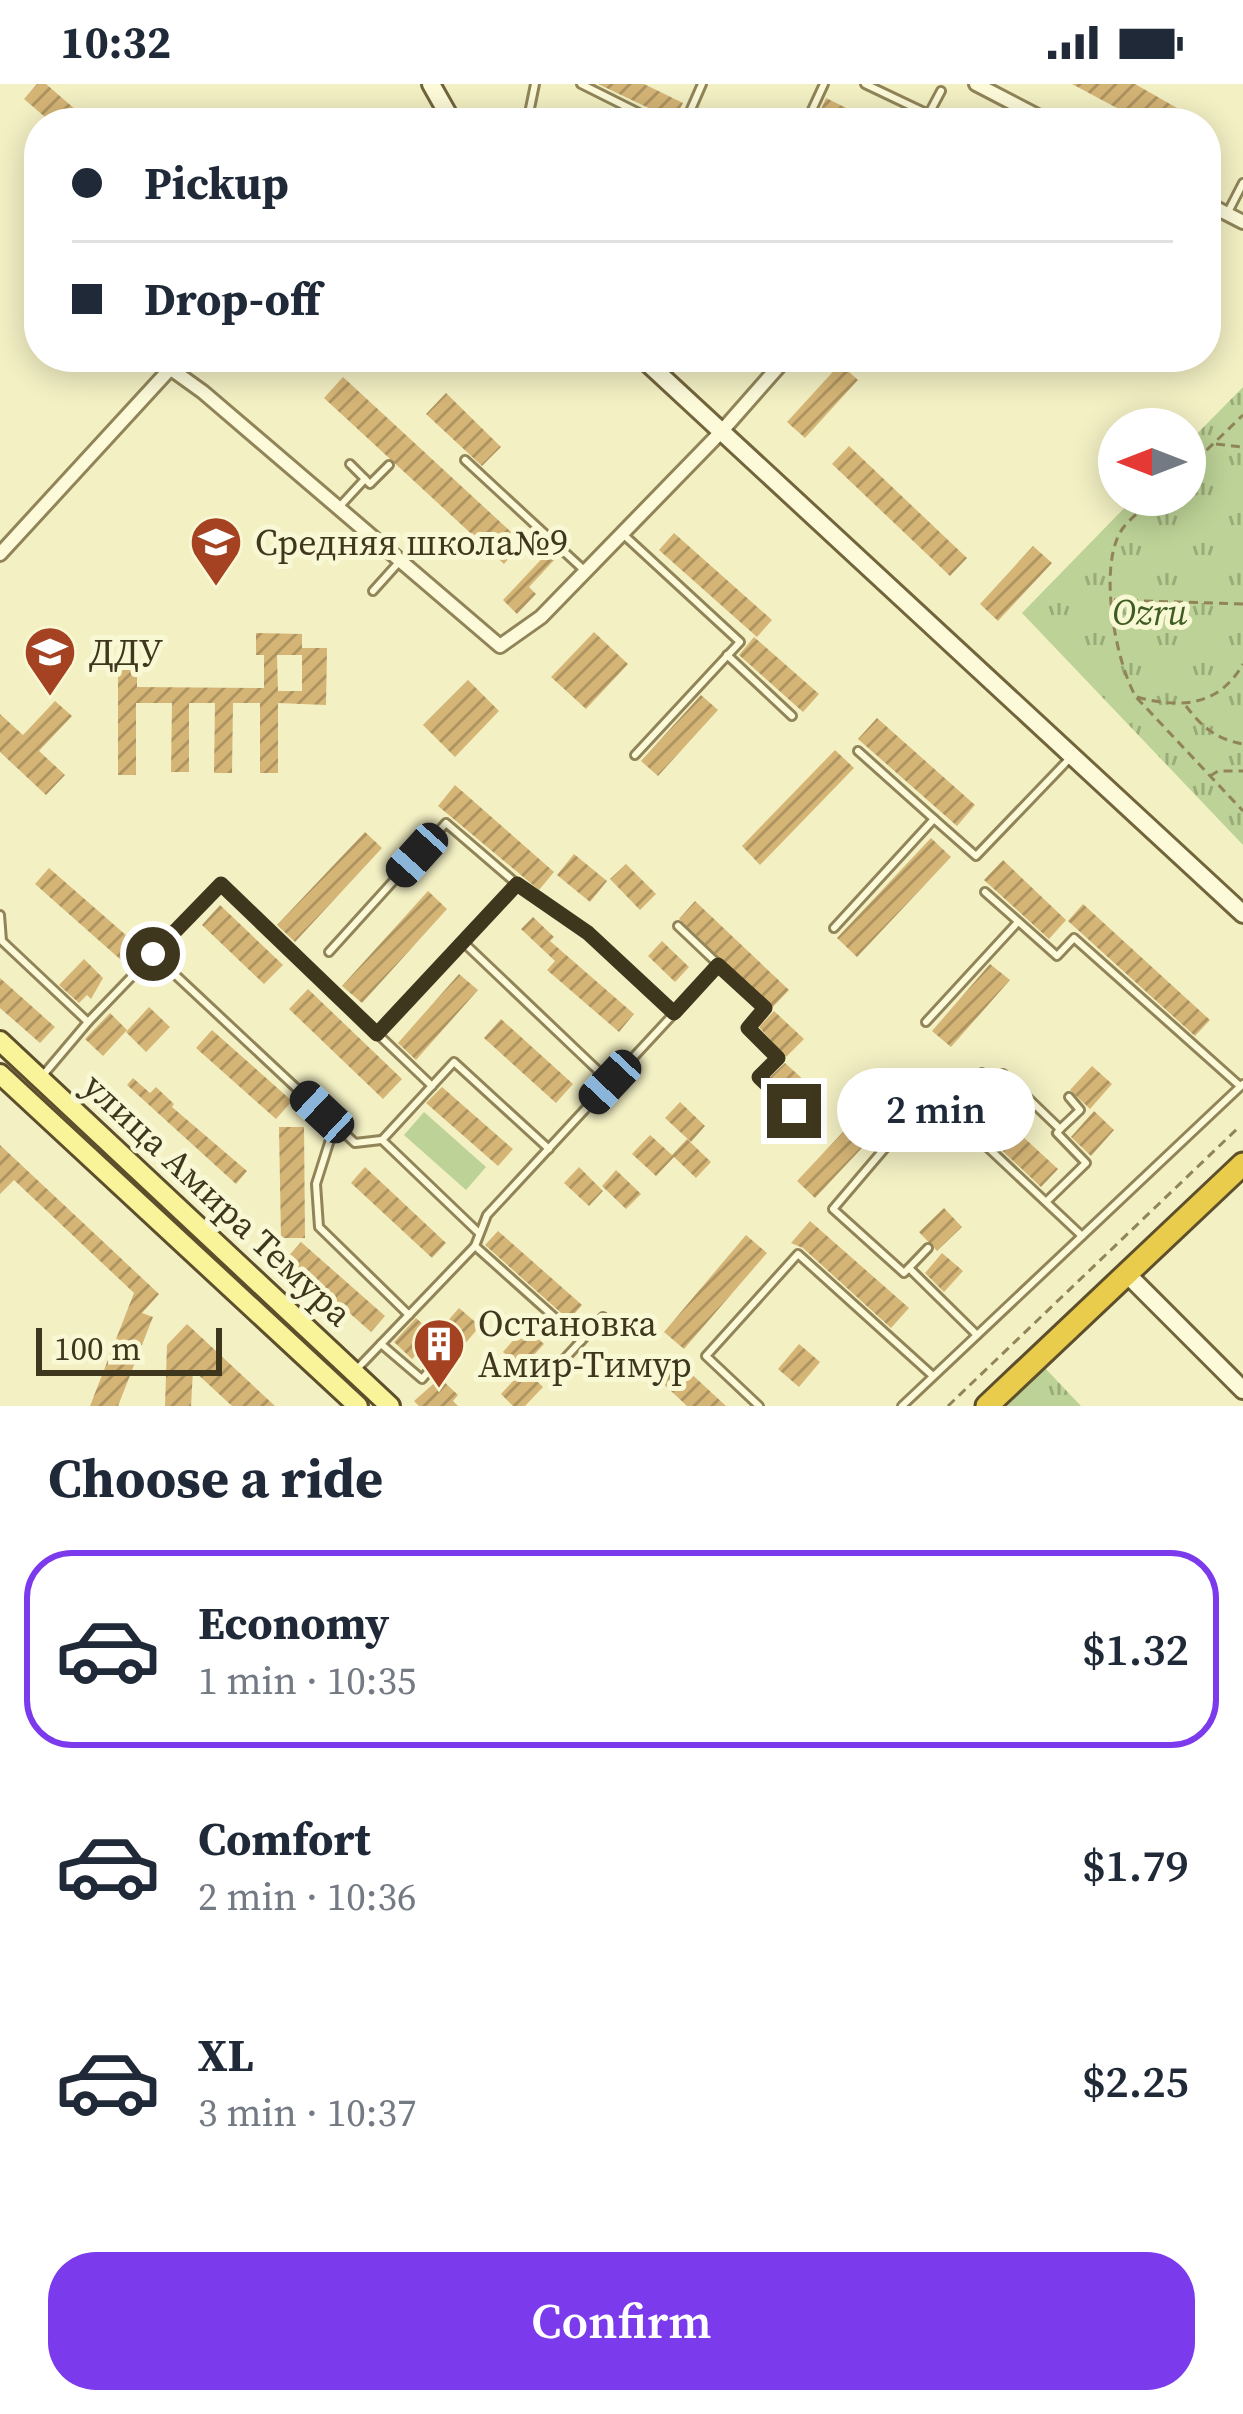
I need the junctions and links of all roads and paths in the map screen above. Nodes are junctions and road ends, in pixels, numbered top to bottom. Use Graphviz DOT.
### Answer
graph roads {
  1 [pos="581,84"];
  2 [pos="865,84"];
  3 [pos="976,84"];
  4 [pos="941,91"];
  5 [pos="629,108"];
  6 [pos="916,108"];
  7 [pos="932,108"];
  8 [pos="1023,108"];
  9 [pos="1243,183"];
  10 [pos="1221,211"];
  11 [pos="1227,214"];
  12 [pos="1243,222"];
  13 [pos="169,372"];
  14 [pos="176,372"];
  15 [pos="657,372"];
  16 [pos="774,372"];
  17 [pos="1243,415"];
  18 [pos="721,432"];
  19 [pos="1214,444"];
  20 [pos="1243,446"];
  21 [pos="1206,451"];
  22 [pos="465,460"];
  23 [pos="350,464"];
  24 [pos="389,465"];
  25 [pos="365,479"];
  26 [pos="338,508"];
  27 [pos="1136,516"];
  28 [pos="622,533"];
  29 [pos="0,554"];
  30 [pos="400,560"];
  31 [pos="586,571"];
  32 [pos="373,591"];
  33 [pos="1112,600"];
  34 [pos="1243,604"];
  35 [pos="727,656"];
  36 [pos="1243,664"];
  37 [pos="1136,697"];
  38 [pos="1185,704"];
  39 [pos="792,716"];
  40 [pos="1243,744"];
  41 [pos="858,751"];
  42 [pos="635,755"];
  43 [pos="1072,756"];
  44 [pos="1243,771"];
  45 [pos="1210,776"];
  46 [pos="1243,811"];
  47 [pos="934,819"];
  48 [pos="517,884"];
  49 [pos="985,892"];
  50 [pos="1243,914"];
  51 [pos="0,915"];
  52 [pos="1018,922"];
  53 [pos="678,926"];
  54 [pos="834,928"];
  55 [pos="463,942"];
  56 [pos="329,952"];
  57 [pos="153,954"];
  58 [pos="718,965"];
  59 [pos="674,1013"];
  60 [pos="88,1022"];
  61 [pos="926,1022"];
  62 [pos="377,1034"];
  63 [pos="0,1041"];
  64 [pos="982,1072"];
  65 [pos="0,1074"];
  66 [pos="40,1078"];
  67 [pos="610,1082"];
  68 [pos="1242,1085"];
  69 [pos="432,1086"];
  70 [pos="1069,1097"];
  71 [pos="794,1111"];
  72 [pos="335,1124"];
  73 [pos="1060,1129"];
  74 [pos="1237,1129"];
  75 [pos="382,1140"];
  76 [pos="549,1149"];
  77 [pos="1243,1164"];
  78 [pos="1047,1201"];
  79 [pos="480,1234"];
  80 [pos="1082,1236"];
  81 [pos="475,1246"];
  82 [pos="928,1248"];
  83 [pos="241,1267"];
  84 [pos="909,1268"];
  85 [pos="1127,1274"];
  86 [pos="226,1284"];
  87 [pos="409,1315"];
  88 [pos="603,1317"];
  89 [pos="977,1335"];
  90 [pos="581,1341"];
  91 [pos="381,1344"];
  92 [pos="448,1349"];
  93 [pos="557,1367"];
  94 [pos="354,1372"];
  95 [pos="934,1376"];
  96 [pos="1243,1390"];
  97 [pos="358,1406"];
  98 [pos="390,1406"];
  99 [pos="759,1406"];
  100 [pos="902,1406"];
  101 [pos="948,1406"];
  102 [pos="987,1406"];
  1 -- 5 [label="lane"];
  2 -- 6 [label="lane"];
  3 -- 8 [label="street"];
  4 -- 7 [label="lane"];
  9 -- 11 [label="lane"];
  10 -- 11 [label="street"];
  11 -- 12 [label="street"];
  13 -- 29 [label="street"];
  14 -- 26 [label="street"];
  15 -- 18 [label="street"];
  16 -- 18 [label="street"];
  17 -- 19 [label="path"];
  18 -- 28 [label="street"];
  18 -- 43 [label="street"];
  19 -- 20 [label="path"];
  19 -- 21 [label="path"];
  22 -- 31 [label="lane"];
  23 -- 25 [label="lane"];
  24 -- 25 [label="lane"];
  25 -- 26 [label="lane"];
  26 -- 30 [label="street"];
  27 -- 33 [label="path"];
  28 -- 31 [label="street"];
  28 -- 35 [label="lane"];
  30 -- 31 [label="street"];
  30 -- 32 [label="lane"];
  33 -- 34 [label="path"];
  33 -- 37 [label="path"];
  35 -- 39 [label="lane"];
  35 -- 42 [label="lane"];
  36 -- 38 [label="path"];
  37 -- 38 [label="path"];
  37 -- 45 [label="path"];
  38 -- 40 [label="path"];
  41 -- 47 [label="lane"];
  43 -- 47 [label="lane"];
  43 -- 50 [label="street"];
  44 -- 45 [label="path"];
  45 -- 46 [label="path"];
  47 -- 54 [label="lane"];
  48 -- 55 [label="lane"];
  48 -- 56 [label="lane"];
  48 -- 59 [label="lane"];
  49 -- 52 [label="lane"];
  51 -- 60 [label="lane"];
  52 -- 61 [label="lane"];
  52 -- 68 [label="lane"];
  53 -- 58 [label="lane"];
  55 -- 62 [label="lane"];
  55 -- 67 [label="lane"];
  57 -- 60 [label="lane"];
  57 -- 62 [label="lane"];
  57 -- 72 [label="lane"];
  58 -- 59 [label="lane"];
  58 -- 71 [label="lane"];
  59 -- 67 [label="lane"];
  60 -- 66 [label="lane"];
  62 -- 69 [label="lane"];
  63 -- 66 [label="main road, улица Амира Темура"];
  64 -- 73 [label="lane"];
  65 -- 86 [label="main road, улица Амира Темура"];
  66 -- 83 [label="main road, улица Амира Темура"];
  67 -- 76 [label="lane"];
  68 -- 80 [label="lane"];
  69 -- 75 [label="lane"];
  69 -- 76 [label="lane"];
  70 -- 73 [label="lane"];
  72 -- 75 [label="lane"];
  72 -- 87 [label="lane"];
  73 -- 78 [label="lane"];
  74 -- 101 [label="path"];
  75 -- 79 [label="lane"];
  76 -- 79 [label="lane"];
  77 -- 85 [label="highway"];
  78 -- 80 [label="lane"];
  78 -- 84 [label="lane"];
  79 -- 81 [label="lane"];
  80 -- 89 [label="lane"];
  81 -- 87 [label="lane"];
  81 -- 90 [label="lane"];
  82 -- 84 [label="lane"];
  83 -- 86 [label="main road"];
  83 -- 94 [label="main road, улица Амира Темура"];
  84 -- 89 [label="lane"];
  85 -- 96 [label="street"];
  85 -- 102 [label="highway"];
  86 -- 97 [label="main road, улица Амира Темура"];
  87 -- 91 [label="lane"];
  88 -- 90 [label="lane"];
  89 -- 95 [label="lane"];
  90 -- 93 [label="lane"];
  91 -- 92 [label="lane"];
  91 -- 94 [label="lane"];
  94 -- 98 [label="main road, улица Амира Темура"];
  95 -- 99 [label="lane"];
  95 -- 100 [label="lane"];
}
